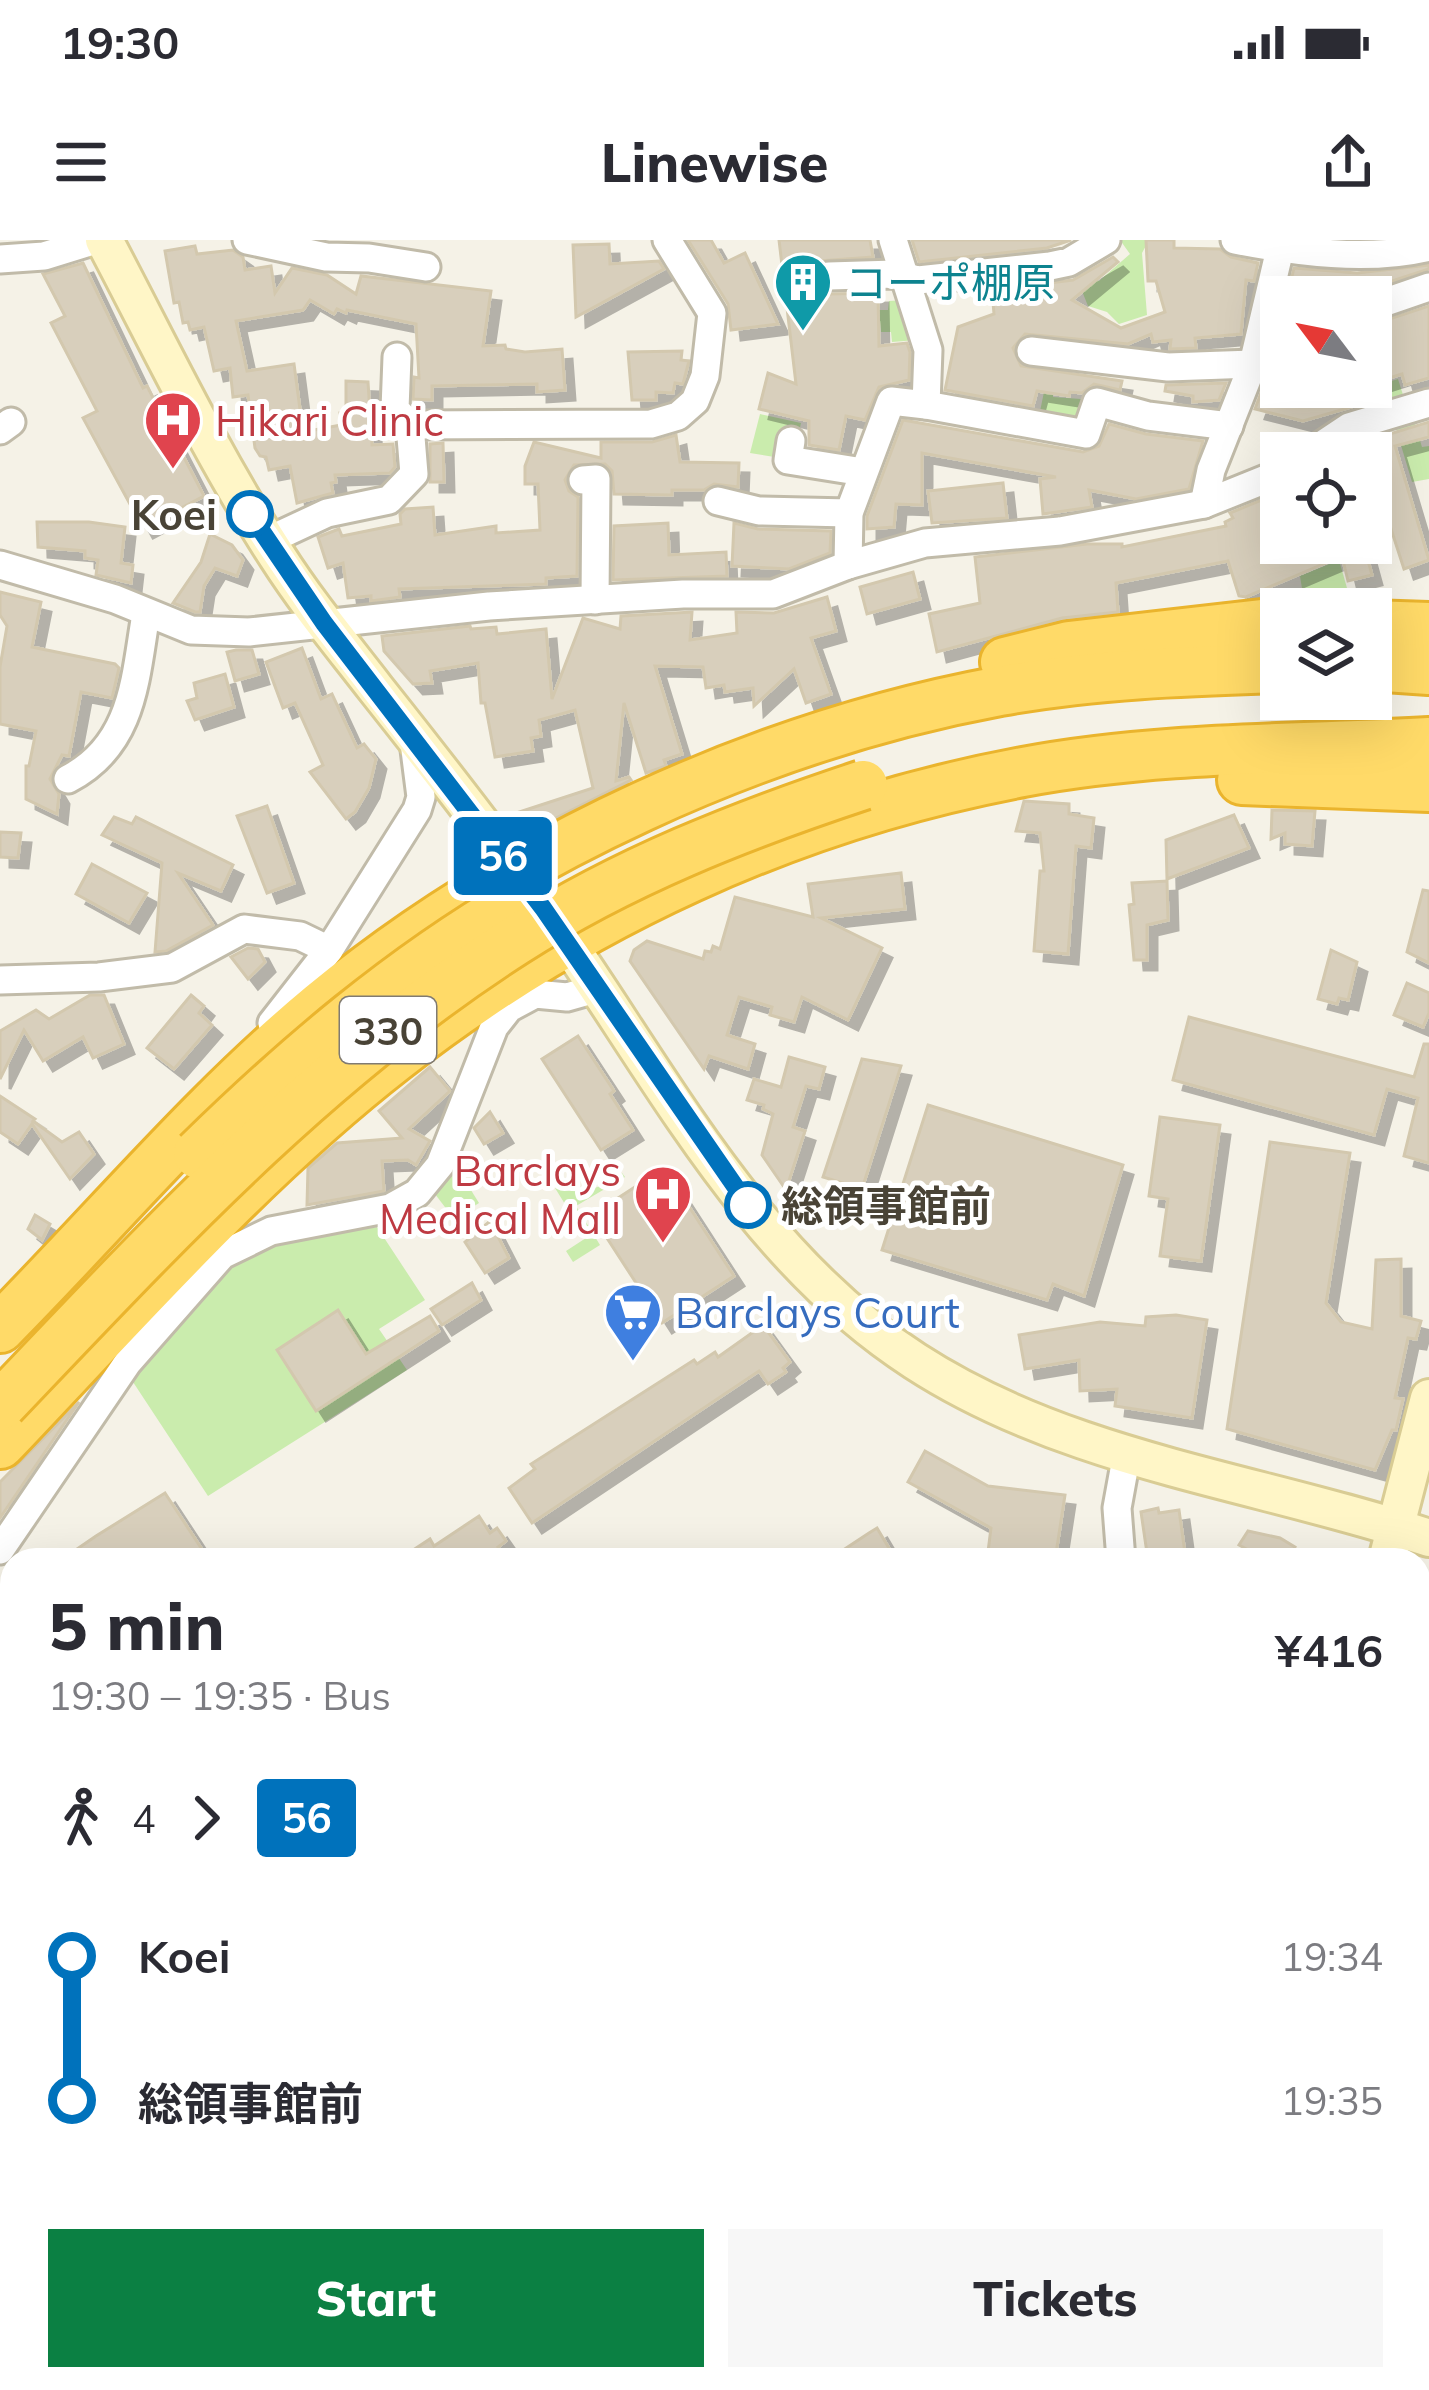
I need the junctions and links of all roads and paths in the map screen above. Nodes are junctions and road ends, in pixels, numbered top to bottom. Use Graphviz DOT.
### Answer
graph roads {
  1 [pos="100,240"];
  2 [pos="247,240"];
  3 [pos="667,240"];
  4 [pos="892,240"];
  5 [pos="1106,240"];
  6 [pos="1235,240"];
  7 [pos="1338,246"];
  8 [pos="1429,247"];
  9 [pos="1280,249"];
  10 [pos="0,259"];
  11 [pos="426,267"];
  12 [pos="829,277"];
  13 [pos="904,277"];
  14 [pos="1429,286"];
  15 [pos="1392,299"];
  16 [pos="1031,351"];
  17 [pos="398,357"];
  18 [pos="1260,360"];
  19 [pos="1253,364"];
  20 [pos="1429,404"];
  21 [pos="926,406"];
  22 [pos="410,425"];
  23 [pos="1229,426"];
  24 [pos="1342,432"];
  25 [pos="791,441"];
  26 [pos="863,472"];
  27 [pos="583,480"];
  28 [pos="1260,481"];
  29 [pos="718,501"];
  30 [pos="1204,504"];
  31 [pos="849,513"];
  32 [pos="267,541"];
  33 [pos="0,565"];
  34 [pos="848,565"];
  35 [pos="595,599"];
  36 [pos="146,614"];
  37 [pos="324,623"];
  38 [pos="1260,624"];
  39 [pos="1392,626"];
  40 [pos="1429,627"];
  41 [pos="1392,667"];
  42 [pos="1260,669"];
  43 [pos="1429,670"];
  44 [pos="1429,692"];
  45 [pos="1392,693"];
  46 [pos="1260,695"];
  47 [pos="1429,724"];
  48 [pos="413,736"];
  49 [pos="1429,742"];
  50 [pos="850,758"];
  51 [pos="1023,772"];
  52 [pos="68,779"];
  53 [pos="1429,787"];
  54 [pos="517,874"];
  55 [pos="567,942"];
  56 [pos="329,950"];
  57 [pos="0,980"];
  58 [pos="599,988"];
  59 [pos="150,1168"];
  60 [pos="10,1303"];
  61 [pos="1429,1398"];
  62 [pos="1,1404"];
  63 [pos="1127,1453"];
  64 [pos="1404,1542"];
  65 [pos="1,1548"];
  66 [pos="1120,1548"];
  1 -- 10 [label="street"];
  1 -- 32 [label="main road"];
  2 -- 11 [label="street"];
  3 -- 22 [label="street"];
  4 -- 13 [label="street"];
  5 -- 13 [label="street"];
  6 -- 9 [label="street"];
  7 -- 8 [label="street"];
  7 -- 9 [label="street"];
  9 -- 19 [label="street"];
  12 -- 13 [label="street"];
  13 -- 21 [label="street"];
  14 -- 15 [label="street"];
  16 -- 19 [label="street"];
  17 -- 22 [label="street"];
  18 -- 19 [label="street"];
  19 -- 23 [label="street"];
  20 -- 24 [label="street"];
  21 -- 23 [label="street"];
  21 -- 26 [label="street"];
  22 -- 32 [label="street"];
  23 -- 30 [label="street"];
  25 -- 26 [label="street"];
  26 -- 31 [label="street"];
  27 -- 35 [label="street"];
  28 -- 30 [label="street"];
  29 -- 31 [label="street"];
  30 -- 34 [label="street"];
  31 -- 34 [label="street"];
  32 -- 37 [label="main road"];
  33 -- 36 [label="street"];
  34 -- 35 [label="street"];
  35 -- 37 [label="street"];
  36 -- 37 [label="street"];
  36 -- 52 [label="street"];
  37 -- 48 [label="main road"];
  38 -- 50 [label="highway"];
  39 -- 40 [label="highway"];
  41 -- 43 [label="highway"];
  42 -- 50 [label="highway"];
  44 -- 45 [label="highway"];
  46 -- 50 [label="highway, 330"];
  47 -- 50 [label="highway, 330"];
  48 -- 54 [label="main road"];
  48 -- 56 [label="street"];
  49 -- 51 [label="highway"];
  50 -- 54 [label="highway"];
  50 -- 62 [label="highway, 330, bridge"];
  51 -- 53 [label="highway"];
  51 -- 55 [label="highway"];
  54 -- 55 [label="main road"];
  54 -- 59 [label="highway"];
  55 -- 58 [label="main road"];
  55 -- 62 [label="highway"];
  56 -- 57 [label="street"];
  56 -- 59 [label="street"];
  58 -- 63 [label="main road"];
  58 -- 65 [label="street"];
  59 -- 60 [label="highway"];
  61 -- 64 [label="main road"];
  63 -- 64 [label="main road"];
  63 -- 66 [label="street"];
}
